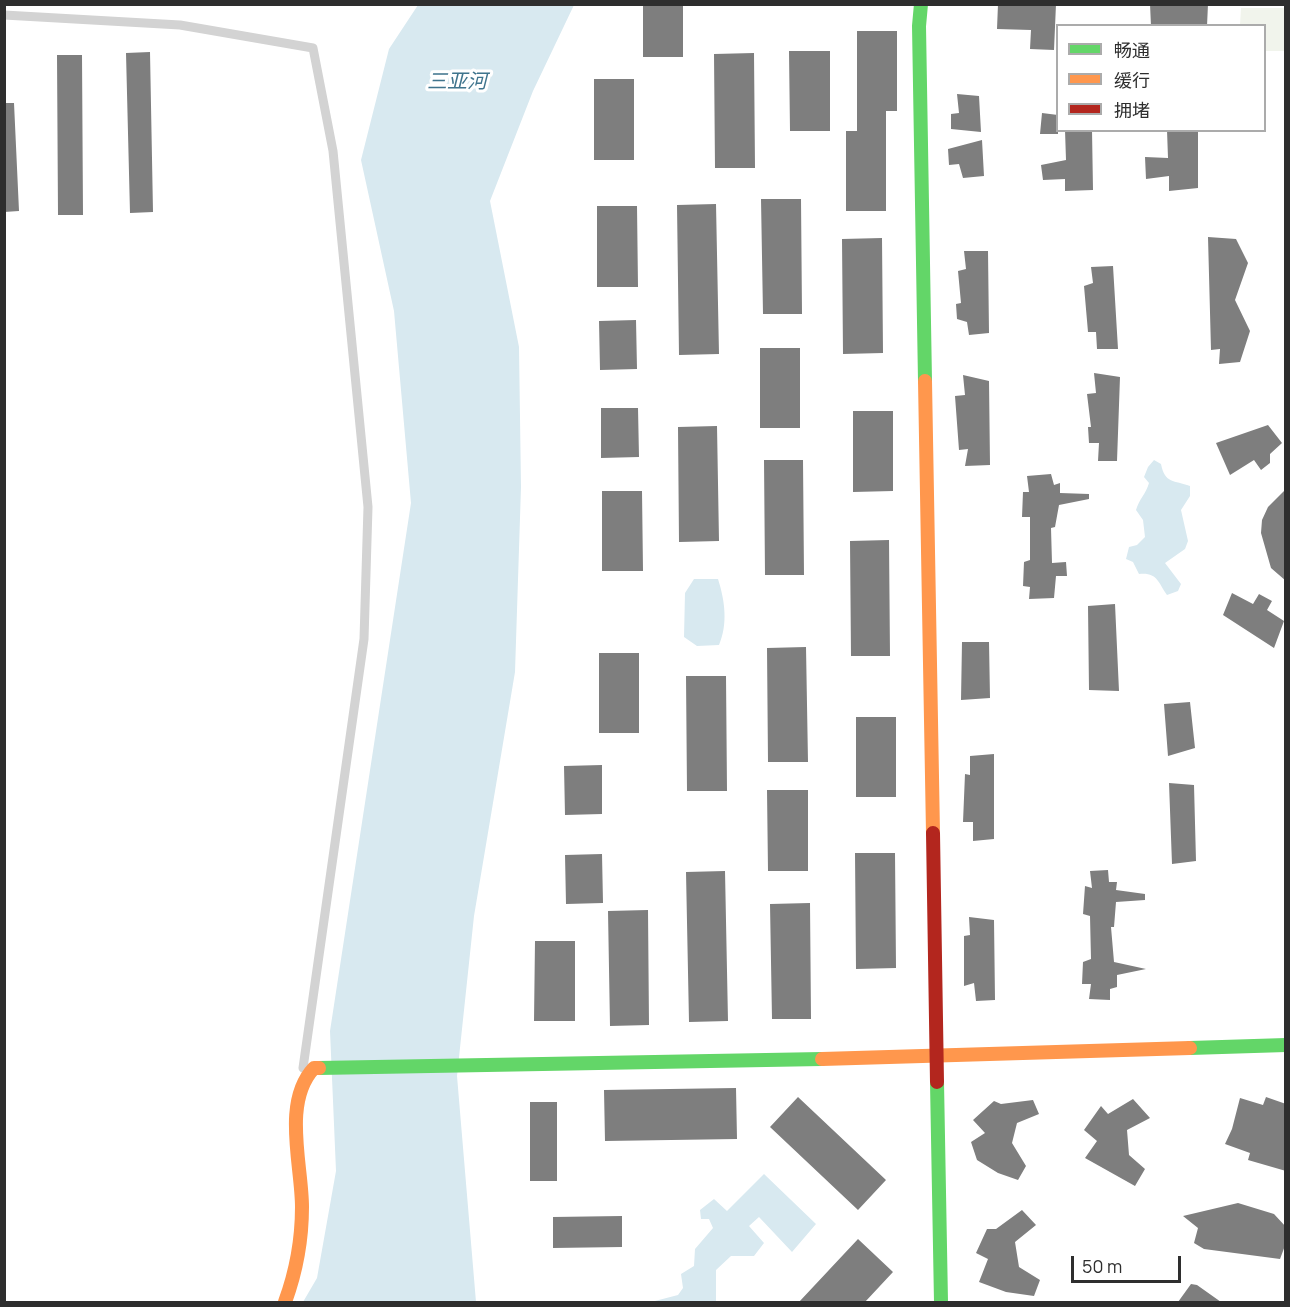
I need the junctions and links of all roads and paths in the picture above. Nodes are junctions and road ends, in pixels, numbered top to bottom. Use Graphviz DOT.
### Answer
graph roads {
  1 [pos="921,4"];
  2 [pos="4,15"];
  3 [pos="1286,1045"];
  4 [pos="935,1056"];
  5 [pos="309,1068"];
  6 [pos="285,1302"];
  7 [pos="941,1302"];
  1 -- 4 [label="street"];
  2 -- 5 [label="lane"];
  3 -- 4 [label="street"];
  4 -- 5 [label="street"];
  4 -- 7 [label="street"];
  5 -- 6 [label="street"];
}
